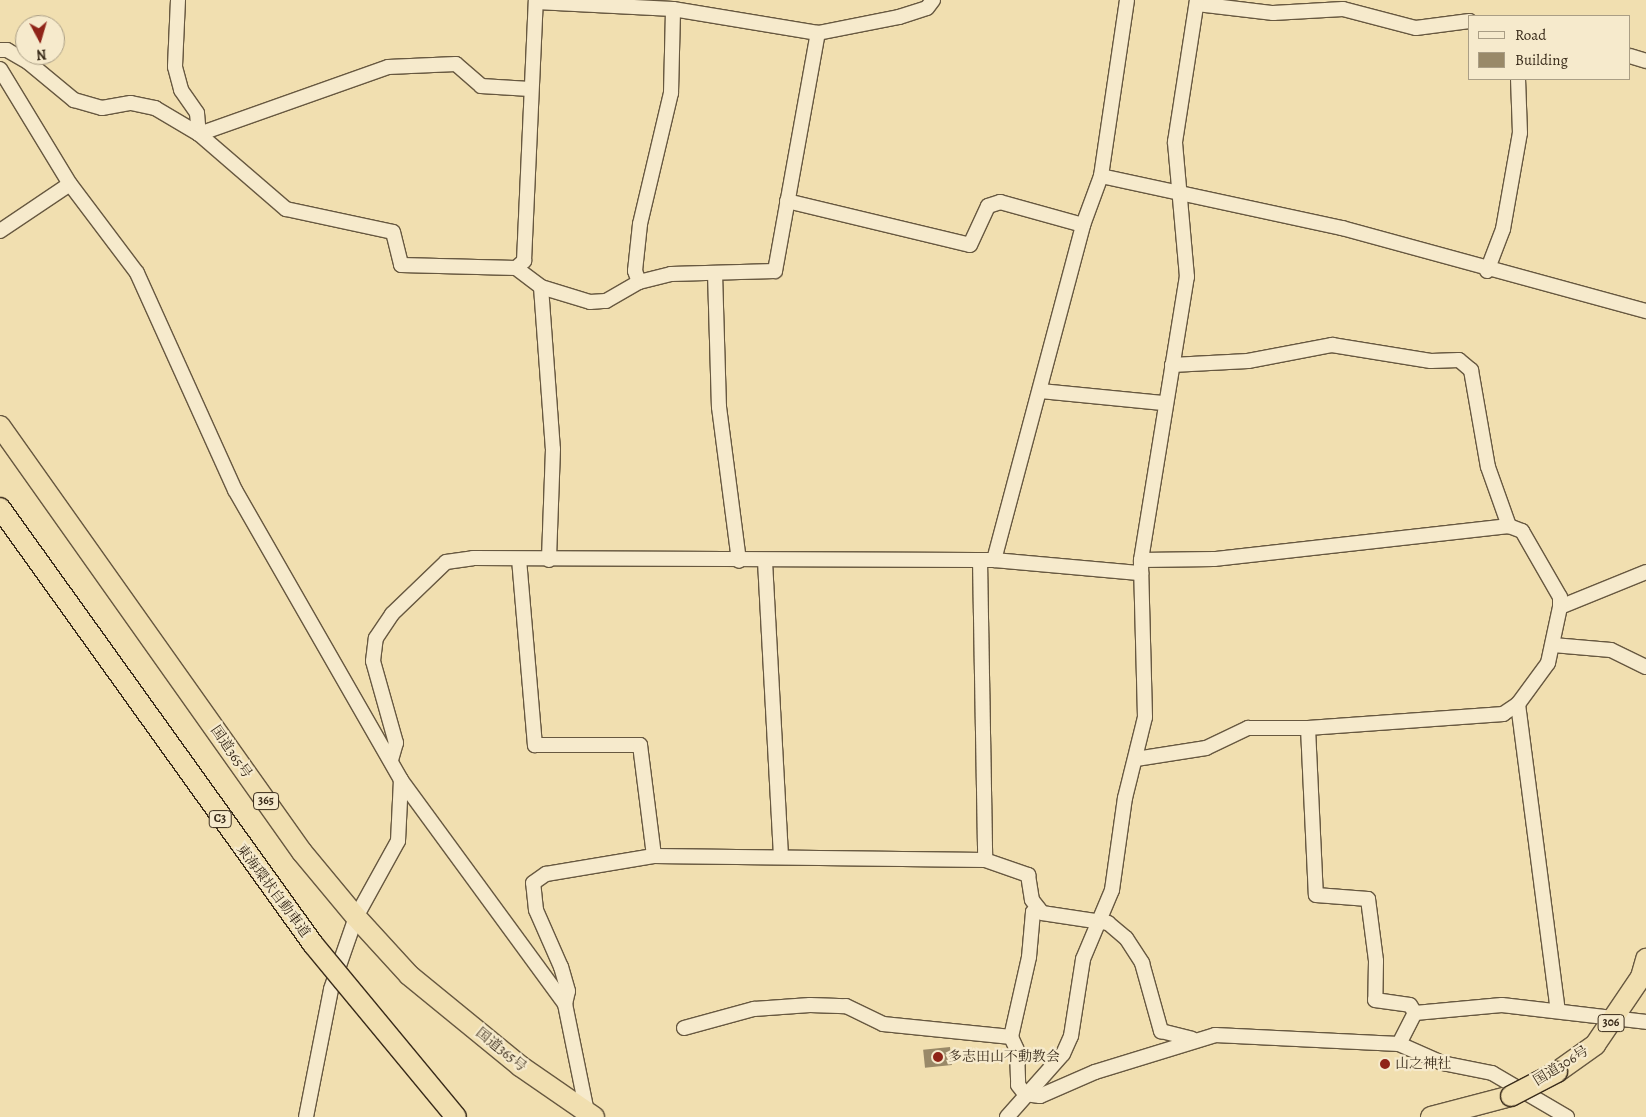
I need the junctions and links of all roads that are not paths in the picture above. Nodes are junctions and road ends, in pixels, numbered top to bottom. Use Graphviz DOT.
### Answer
graph roads {
  1 [pos="178,0"];
  2 [pos="933,0"];
  3 [pos="1126,0"];
  4 [pos="536,1"];
  5 [pos="1197,2"];
  6 [pos="672,9"];
  7 [pos="1468,21"];
  8 [pos="818,33"];
  9 [pos="0,50"];
  10 [pos="1631,56"];
  11 [pos="1646,61"];
  12 [pos="0,69"];
  13 [pos="1518,80"];
  14 [pos="530,89"];
  15 [pos="199,134"];
  16 [pos="1101,176"];
  17 [pos="70,184"];
  18 [pos="1177,194"];
  19 [pos="787,201"];
  20 [pos="1083,225"];
  21 [pos="0,231"];
  22 [pos="516,268"];
  23 [pos="1487,271"];
  24 [pos="715,273"];
  25 [pos="639,282"];
  26 [pos="541,287"];
  27 [pos="1646,311"];
  28 [pos="1172,365"];
  29 [pos="1040,391"];
  30 [pos="1163,403"];
  31 [pos="0,426"];
  32 [pos="0,508"];
  33 [pos="1509,526"];
  34 [pos="519,559"];
  35 [pos="549,560"];
  36 [pos="980,560"];
  37 [pos="994,560"];
  38 [pos="739,561"];
  39 [pos="765,561"];
  40 [pos="1141,566"];
  41 [pos="1646,572"];
  42 [pos="1560,607"];
  43 [pos="1553,645"];
  44 [pos="1646,667"];
  45 [pos="1518,704"];
  46 [pos="1308,728"];
  47 [pos="1136,759"];
  48 [pos="391,760"];
  49 [pos="401,780"];
  50 [pos="780,855"];
  51 [pos="654,856"];
  52 [pos="985,860"];
  53 [pos="1038,908"];
  54 [pos="356,917"];
  55 [pos="1097,921"];
  56 [pos="1646,959"];
  57 [pos="565,1004"];
  58 [pos="1558,1010"];
  59 [pos="1415,1014"];
  60 [pos="1615,1018"];
  61 [pos="1646,1022"];
  62 [pos="684,1028"];
  63 [pos="1011,1037"];
  64 [pos="1192,1039"];
  65 [pos="1400,1044"];
  66 [pos="1025,1094"];
  67 [pos="590,1116"];
  68 [pos="306,1117"];
  69 [pos="456,1117"];
  70 [pos="1007,1117"];
  71 [pos="1431,1117"];
  72 [pos="1567,1117"];
  1 -- 15 [label="street"];
  2 -- 8 [label="street"];
  3 -- 16 [label="street"];
  4 -- 6 [label="street"];
  4 -- 14 [label="street"];
  5 -- 7 [label="street"];
  5 -- 18 [label="street"];
  6 -- 8 [label="street"];
  6 -- 25 [label="street"];
  8 -- 19 [label="street"];
  9 -- 15 [label="street"];
  10 -- 11 [label="street"];
  12 -- 17 [label="street"];
  13 -- 23 [label="street"];
  14 -- 15 [label="street"];
  14 -- 22 [label="street"];
  15 -- 22 [label="street"];
  16 -- 18 [label="street"];
  16 -- 20 [label="street"];
  17 -- 21 [label="street"];
  17 -- 48 [label="street"];
  18 -- 23 [label="street"];
  18 -- 28 [label="street"];
  19 -- 20 [label="street"];
  19 -- 24 [label="street"];
  20 -- 29 [label="street"];
  22 -- 26 [label="street"];
  23 -- 27 [label="street"];
  24 -- 25 [label="street"];
  24 -- 38 [label="street"];
  25 -- 26 [label="street"];
  26 -- 35 [label="street"];
  28 -- 30 [label="street"];
  28 -- 33 [label="street"];
  29 -- 30 [label="street"];
  29 -- 37 [label="street"];
  30 -- 40 [label="street"];
  31 -- 54 [label="highway, 国道365号 / 365"];
  32 -- 69 [label="highway, 東海環状自動車道 / C3, bridge"];
  33 -- 40 [label="street"];
  33 -- 42 [label="street"];
  34 -- 35 [label="street"];
  34 -- 48 [label="street"];
  34 -- 51 [label="street"];
  35 -- 38 [label="street"];
  36 -- 37 [label="street"];
  36 -- 39 [label="street"];
  36 -- 52 [label="street"];
  37 -- 40 [label="street"];
  38 -- 39 [label="street"];
  39 -- 50 [label="street"];
  40 -- 47 [label="street"];
  41 -- 42 [label="street"];
  42 -- 43 [label="street"];
  43 -- 44 [label="street"];
  43 -- 45 [label="street"];
  45 -- 46 [label="street"];
  45 -- 58 [label="street"];
  46 -- 47 [label="street"];
  46 -- 59 [label="street"];
  47 -- 55 [label="street"];
  48 -- 49 [label="street"];
  49 -- 54 [label="street"];
  49 -- 57 [label="street"];
  50 -- 51 [label="street"];
  50 -- 52 [label="street"];
  51 -- 57 [label="street"];
  52 -- 53 [label="street"];
  53 -- 55 [label="street"];
  53 -- 63 [label="street"];
  54 -- 67 [label="highway, 国道365号 / 365"];
  54 -- 68 [label="street"];
  55 -- 64 [label="street"];
  55 -- 66 [label="street"];
  56 -- 60 [label="highway, 国道306号 / 306"];
  57 -- 67 [label="street"];
  58 -- 59 [label="street"];
  58 -- 60 [label="street"];
  59 -- 65 [label="street"];
  60 -- 61 [label="street"];
  60 -- 71 [label="highway, 国道306号 / 306, bridge"];
  62 -- 63 [label="street"];
  63 -- 66 [label="street"];
  64 -- 65 [label="street"];
  64 -- 66 [label="street"];
  65 -- 72 [label="street"];
  66 -- 70 [label="street"];
}
